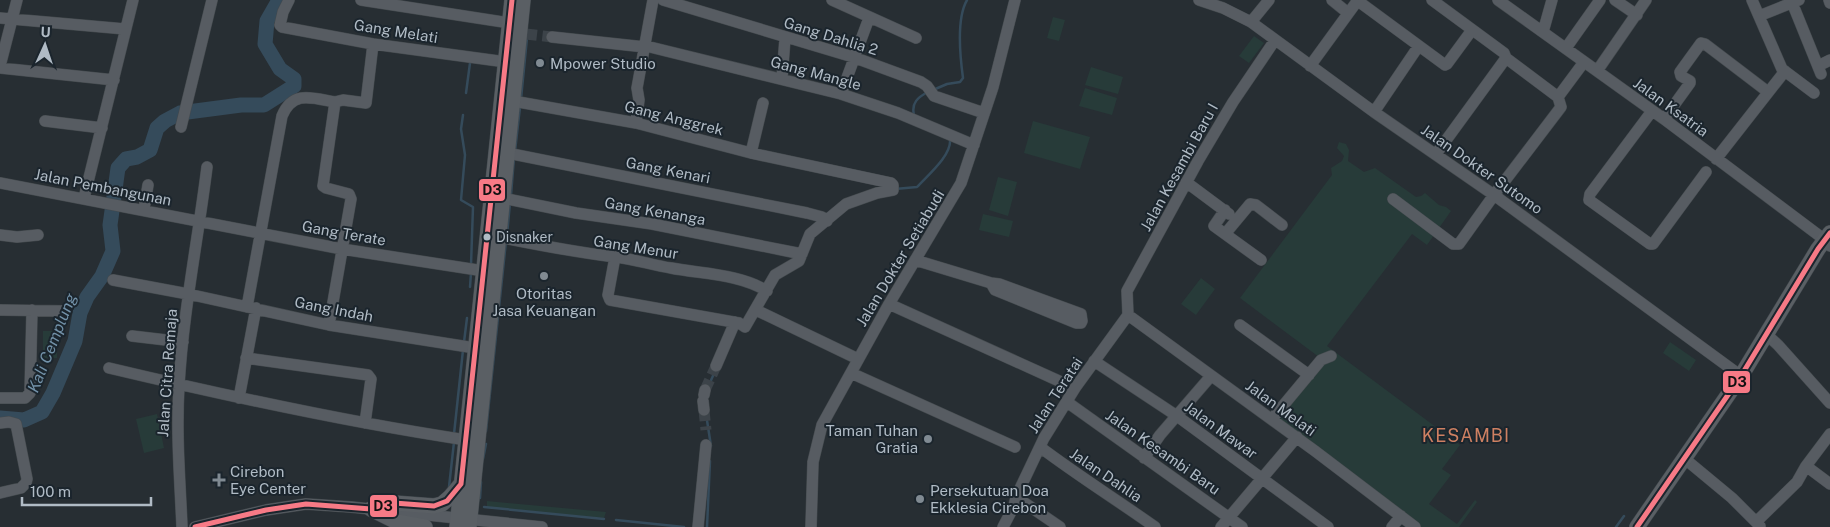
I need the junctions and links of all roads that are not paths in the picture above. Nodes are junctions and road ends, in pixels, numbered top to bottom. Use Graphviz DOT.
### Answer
graph roads {
  1 [pos="17,0"];
  2 [pos="133,0"];
  3 [pos="212,0"];
  4 [pos="289,0"];
  5 [pos="361,0"];
  6 [pos="512,0"];
  7 [pos="523,0"];
  8 [pos="653,0"];
  9 [pos="663,0"];
  10 [pos="832,0"];
  11 [pos="1015,0"];
  12 [pos="1199,0"];
  13 [pos="1269,0"];
  14 [pos="1332,0"];
  15 [pos="1358,0"];
  16 [pos="1432,0"];
  17 [pos="1452,0"];
  18 [pos="1498,0"];
  19 [pos="1546,0"];
  20 [pos="1552,0"];
  21 [pos="1600,0"];
  22 [pos="1615,0"];
  23 [pos="1646,0"];
  24 [pos="1752,0"];
  25 [pos="1794,1"];
  26 [pos="1446,10"];
  27 [pos="1348,13"];
  28 [pos="1637,15"];
  29 [pos="1759,16"];
  30 [pos="0,18"];
  31 [pos="869,18"];
  32 [pos="12,19"];
  33 [pos="1251,22"];
  34 [pos="126,28"];
  35 [pos="519,30"];
  36 [pos="1472,30"];
  37 [pos="1540,30"];
  38 [pos="552,37"];
  39 [pos="785,38"];
  40 [pos="916,38"];
  41 [pos="1275,40"];
  42 [pos="374,44"];
  43 [pos="646,46"];
  44 [pos="1418,47"];
  45 [pos="1566,48"];
  46 [pos="854,57"];
  47 [pos="1506,58"];
  48 [pos="1830,60"];
  49 [pos="506,62"];
  50 [pos="1584,62"];
  51 [pos="1310,66"];
  52 [pos="0,67"];
  53 [pos="1597,71"];
  54 [pos="1785,71"];
  55 [pos="782,79"];
  56 [pos="114,80"];
  57 [pos="510,91"];
  58 [pos="1768,92"];
  59 [pos="841,94"];
  60 [pos="1814,94"];
  61 [pos="1558,97"];
  62 [pos="334,102"];
  63 [pos="763,103"];
  64 [pos="1652,111"];
  65 [pos="1374,112"];
  66 [pos="984,113"];
  67 [pos="183,117"];
  68 [pos="1664,118"];
  69 [pos="45,120"];
  70 [pos="636,123"];
  71 [pos="102,128"];
  72 [pos="974,145"];
  73 [pos="750,153"];
  74 [pos="507,154"];
  75 [pos="1436,154"];
  76 [pos="1716,158"];
  77 [pos="207,166"];
  78 [pos="1706,172"];
  79 [pos="1186,182"];
  80 [pos="0,183"];
  81 [pos="148,185"];
  82 [pos="1494,195"];
  83 [pos="84,198"];
  84 [pos="503,198"];
  85 [pos="1393,199"];
  86 [pos="144,209"];
  87 [pos="1225,210"];
  88 [pos="1237,219"];
  89 [pos="825,220"];
  90 [pos="200,222"];
  91 [pos="1282,225"];
  92 [pos="260,233"];
  93 [pos="1225,234"];
  94 [pos="0,235"];
  95 [pos="38,235"];
  96 [pos="499,237"];
  97 [pos="1828,240"];
  98 [pos="342,249"];
  99 [pos="802,254"];
  100 [pos="616,257"];
  101 [pos="915,260"];
  102 [pos="1261,260"];
  103 [pos="476,270"];
  104 [pos="113,280"];
  105 [pos="991,283"];
  106 [pos="765,290"];
  107 [pos="188,294"];
  108 [pos="889,304"];
  109 [pos="251,308"];
  110 [pos="0,310"];
  111 [pos="32,310"];
  112 [pos="756,310"];
  113 [pos="66,311"];
  114 [pos="1128,315"];
  115 [pos="740,324"];
  116 [pos="329,325"];
  117 [pos="1240,325"];
  118 [pos="1766,334"];
  119 [pos="132,336"];
  120 [pos="183,342"];
  121 [pos="468,347"];
  122 [pos="1331,356"];
  123 [pos="246,358"];
  124 [pos="858,359"];
  125 [pos="1094,361"];
  126 [pos="716,366"];
  127 [pos="109,368"];
  128 [pos="851,373"];
  129 [pos="1309,375"];
  130 [pos="1211,376"];
  131 [pos="1741,376"];
  132 [pos="1059,380"];
  133 [pos="179,385"];
  134 [pos="0,398"];
  135 [pos="239,398"];
  136 [pos="1067,402"];
  137 [pos="1830,402"];
  138 [pos="1177,416"];
  139 [pos="1272,419"];
  140 [pos="0,423"];
  141 [pos="365,423"];
  142 [pos="1830,434"];
  143 [pos="1297,437"];
  144 [pos="458,439"];
  145 [pos="706,444"];
  146 [pos="1015,447"];
  147 [pos="1040,447"];
  148 [pos="1144,458"];
  149 [pos="1685,459"];
  150 [pos="1806,466"];
  151 [pos="1262,478"];
  152 [pos="1830,484"];
  153 [pos="459,487"];
  154 [pos="0,493"];
  155 [pos="1016,497"];
  156 [pos="371,509"];
  157 [pos="1401,516"];
  158 [pos="1229,518"];
  159 [pos="463,523"];
  160 [pos="1759,524"];
  161 [pos="182,527"];
  162 [pos="195,527"];
  163 [pos="425,527"];
  164 [pos="542,527"];
  165 [pos="698,527"];
  166 [pos="811,527"];
  167 [pos="1003,527"];
  168 [pos="1060,527"];
  169 [pos="1155,527"];
  170 [pos="1221,527"];
  171 [pos="1242,527"];
  172 [pos="1328,527"];
  173 [pos="1392,527"];
  174 [pos="1415,527"];
  175 [pos="1637,527"];
  1 -- 32 [label="street"];
  2 -- 34 [label="street"];
  3 -- 67 [label="street"];
  4 -- 42 [label="street, Gang Melati"];
  5 -- 35 [label="street"];
  6 -- 35 [label="main road"];
  7 -- 35 [label="main road"];
  8 -- 43 [label="street"];
  9 -- 39 [label="street, Gang Dahlia 2"];
  10 -- 31 [label="street"];
  11 -- 66 [label="street, Jalan Dokter Setiabudi"];
  12 -- 33 [label="street, Jalan Dokter Sutomo"];
  13 -- 33 [label="street"];
  14 -- 27 [label="street"];
  15 -- 27 [label="street"];
  15 -- 44 [label="street"];
  16 -- 26 [label="street"];
  17 -- 26 [label="street"];
  18 -- 37 [label="street, Jalan Ksatria"];
  19 -- 37 [label="street"];
  20 -- 37 [label="street"];
  21 -- 45 [label="street"];
  22 -- 28 [label="street"];
  23 -- 28 [label="street"];
  24 -- 29 [label="street"];
  25 -- 29 [label="street"];
  25 -- 48 [label="street"];
  26 -- 36 [label="street"];
  27 -- 51 [label="street"];
  28 -- 53 [label="street"];
  29 -- 54 [label="street"];
  30 -- 32 [label="street"];
  31 -- 40 [label="street"];
  31 -- 46 [label="street"];
  32 -- 34 [label="street"];
  32 -- 52 [label="street"];
  33 -- 41 [label="street, Jalan Dokter Sutomo"];
  34 -- 56 [label="street"];
  35 -- 49 [label="main road"];
  35 -- 57 [label="main road"];
  36 -- 44 [label="street"];
  36 -- 47 [label="street"];
  37 -- 45 [label="street, Jalan Ksatria"];
  38 -- 43 [label="street, Gang Mangle"];
  39 -- 46 [label="street, Gang Dahlia 2"];
  39 -- 55 [label="street"];
  41 -- 51 [label="street, Jalan Dokter Sutomo"];
  41 -- 79 [label="street, Jalan Kesambi Baru I"];
  42 -- 49 [label="street, Gang Melati"];
  42 -- 62 [label="street"];
  43 -- 55 [label="street, Gang Mangle"];
  43 -- 70 [label="street"];
  44 -- 65 [label="street"];
  45 -- 50 [label="street, Jalan Ksatria"];
  46 -- 59 [label="street"];
  46 -- 66 [label="street, Gang Dahlia 2"];
  47 -- 61 [label="street"];
  47 -- 75 [label="street"];
  49 -- 57 [label="main road"];
  50 -- 53 [label="street, Jalan Ksatria"];
  50 -- 61 [label="street"];
  51 -- 65 [label="street, Jalan Dokter Sutomo"];
  52 -- 56 [label="street"];
  53 -- 64 [label="street, Jalan Ksatria"];
  54 -- 58 [label="street"];
  54 -- 60 [label="street"];
  55 -- 59 [label="street, Gang Mangle"];
  56 -- 71 [label="street"];
  57 -- 70 [label="street, Gang Anggrek"];
  57 -- 74 [label="main road"];
  57 -- 103 [label="main road"];
  58 -- 68 [label="street"];
  58 -- 76 [label="street"];
  59 -- 72 [label="street, Gang Mangle"];
  61 -- 82 [label="street"];
  62 -- 92 [label="street"];
  62 -- 98 [label="street"];
  63 -- 73 [label="street"];
  64 -- 68 [label="street, Jalan Ksatria"];
  64 -- 78 [label="street"];
  65 -- 75 [label="street, Jalan Dokter Sutomo"];
  66 -- 72 [label="street, Jalan Dokter Setiabudi"];
  68 -- 76 [label="street, Jalan Ksatria"];
  69 -- 71 [label="street"];
  70 -- 73 [label="street, Gang Anggrek"];
  71 -- 83 [label="street"];
  72 -- 101 [label="street, Jalan Dokter Setiabudi"];
  73 -- 89 [label="street, Gang Anggrek"];
  74 -- 84 [label="main road"];
  74 -- 89 [label="street, Gang Kenari"];
  75 -- 82 [label="street, Jalan Dokter Sutomo"];
  76 -- 97 [label="street, Jalan Ksatria"];
  77 -- 90 [label="street, Jalan Citra Remaja"];
  79 -- 87 [label="street"];
  79 -- 114 [label="street, Jalan Kesambi Baru I"];
  80 -- 83 [label="street, Jalan Pembangunan"];
  81 -- 86 [label="street"];
  82 -- 85 [label="street"];
  82 -- 131 [label="street, Jalan Dokter Sutomo"];
  83 -- 86 [label="street, Jalan Pembangunan"];
  84 -- 96 [label="main road"];
  84 -- 99 [label="street, Gang Kenanga"];
  86 -- 90 [label="street, Jalan Pembangunan"];
  87 -- 88 [label="street"];
  87 -- 93 [label="street"];
  88 -- 91 [label="street"];
  88 -- 93 [label="street"];
  89 -- 99 [label="street"];
  90 -- 92 [label="street, Gang Terate"];
  90 -- 107 [label="street, Jalan Citra Remaja"];
  92 -- 98 [label="street, Gang Terate"];
  92 -- 109 [label="street"];
  93 -- 102 [label="street"];
  94 -- 95 [label="street"];
  96 -- 100 [label="street, Gang Menur"];
  96 -- 159 [label="main road"];
  97 -- 118 [label="main road"];
  98 -- 103 [label="street, Gang Terate"];
  98 -- 116 [label="street"];
  99 -- 106 [label="street"];
  100 -- 106 [label="street, Gang Menur"];
  100 -- 115 [label="street"];
  101 -- 105 [label="street"];
  101 -- 108 [label="street, Jalan Dokter Setiabudi"];
  103 -- 121 [label="main road"];
  104 -- 107 [label="street, Gang Indah"];
  105 -- 105 [label="street"];
  106 -- 112 [label="street"];
  107 -- 109 [label="street, Gang Indah"];
  107 -- 120 [label="street, Jalan Citra Remaja"];
  108 -- 124 [label="street, Jalan Dokter Setiabudi"];
  108 -- 132 [label="street"];
  109 -- 116 [label="street, Gang Indah"];
  109 -- 123 [label="street"];
  110 -- 111 [label="street"];
  111 -- 113 [label="street"];
  111 -- 134 [label="street"];
  112 -- 115 [label="street"];
  112 -- 124 [label="street"];
  114 -- 125 [label="street, Jalan Teratai"];
  114 -- 130 [label="street, Jalan Melati"];
  115 -- 126 [label="street"];
  116 -- 121 [label="street, Gang Indah"];
  117 -- 129 [label="street"];
  118 -- 131 [label="main road"];
  118 -- 137 [label="street"];
  119 -- 120 [label="street"];
  120 -- 133 [label="street, Jalan Citra Remaja"];
  121 -- 144 [label="main road"];
  122 -- 129 [label="street"];
  123 -- 135 [label="street"];
  123 -- 141 [label="street"];
  124 -- 128 [label="street, Jalan Dokter Setiabudi"];
  125 -- 136 [label="street, Jalan Teratai"];
  125 -- 138 [label="street, Jalan Mawar"];
  127 -- 133 [label="street"];
  128 -- 146 [label="street"];
  128 -- 166 [label="street, Jalan Dokter Setiabudi"];
  129 -- 139 [label="street"];
  130 -- 138 [label="street"];
  130 -- 139 [label="street, Jalan Melati"];
  131 -- 149 [label="main road"];
  133 -- 135 [label="street"];
  133 -- 161 [label="street, Jalan Citra Remaja"];
  135 -- 141 [label="street"];
  136 -- 147 [label="street, Jalan Teratai"];
  136 -- 148 [label="street, Jalan Kesambi Baru"];
  138 -- 148 [label="street"];
  138 -- 151 [label="street, Jalan Mawar"];
  139 -- 143 [label="street, Jalan Melati"];
  140 -- 154 [label="street"];
  141 -- 144 [label="street"];
  142 -- 150 [label="street"];
  143 -- 151 [label="street"];
  143 -- 157 [label="street, Jalan Melati"];
  144 -- 153 [label="main road"];
  145 -- 165 [label="street"];
  147 -- 155 [label="street, Jalan Teratai"];
  147 -- 169 [label="street, Jalan Dahlia"];
  148 -- 158 [label="street, Jalan Kesambi Baru"];
  149 -- 160 [label="street"];
  149 -- 175 [label="main road"];
  150 -- 152 [label="street"];
  150 -- 160 [label="street"];
  151 -- 158 [label="street"];
  151 -- 172 [label="street, Jalan Mawar"];
  153 -- 156 [label="main road"];
  153 -- 159 [label="main road"];
  155 -- 167 [label="street, Jalan Teratai"];
  155 -- 168 [label="street"];
  156 -- 159 [label="street"];
  156 -- 162 [label="street"];
  156 -- 163 [label="main road"];
  157 -- 173 [label="street"];
  157 -- 174 [label="street, Jalan Melati"];
  158 -- 170 [label="street"];
  158 -- 171 [label="street, Jalan Kesambi Baru"];
  159 -- 164 [label="street"];
}
